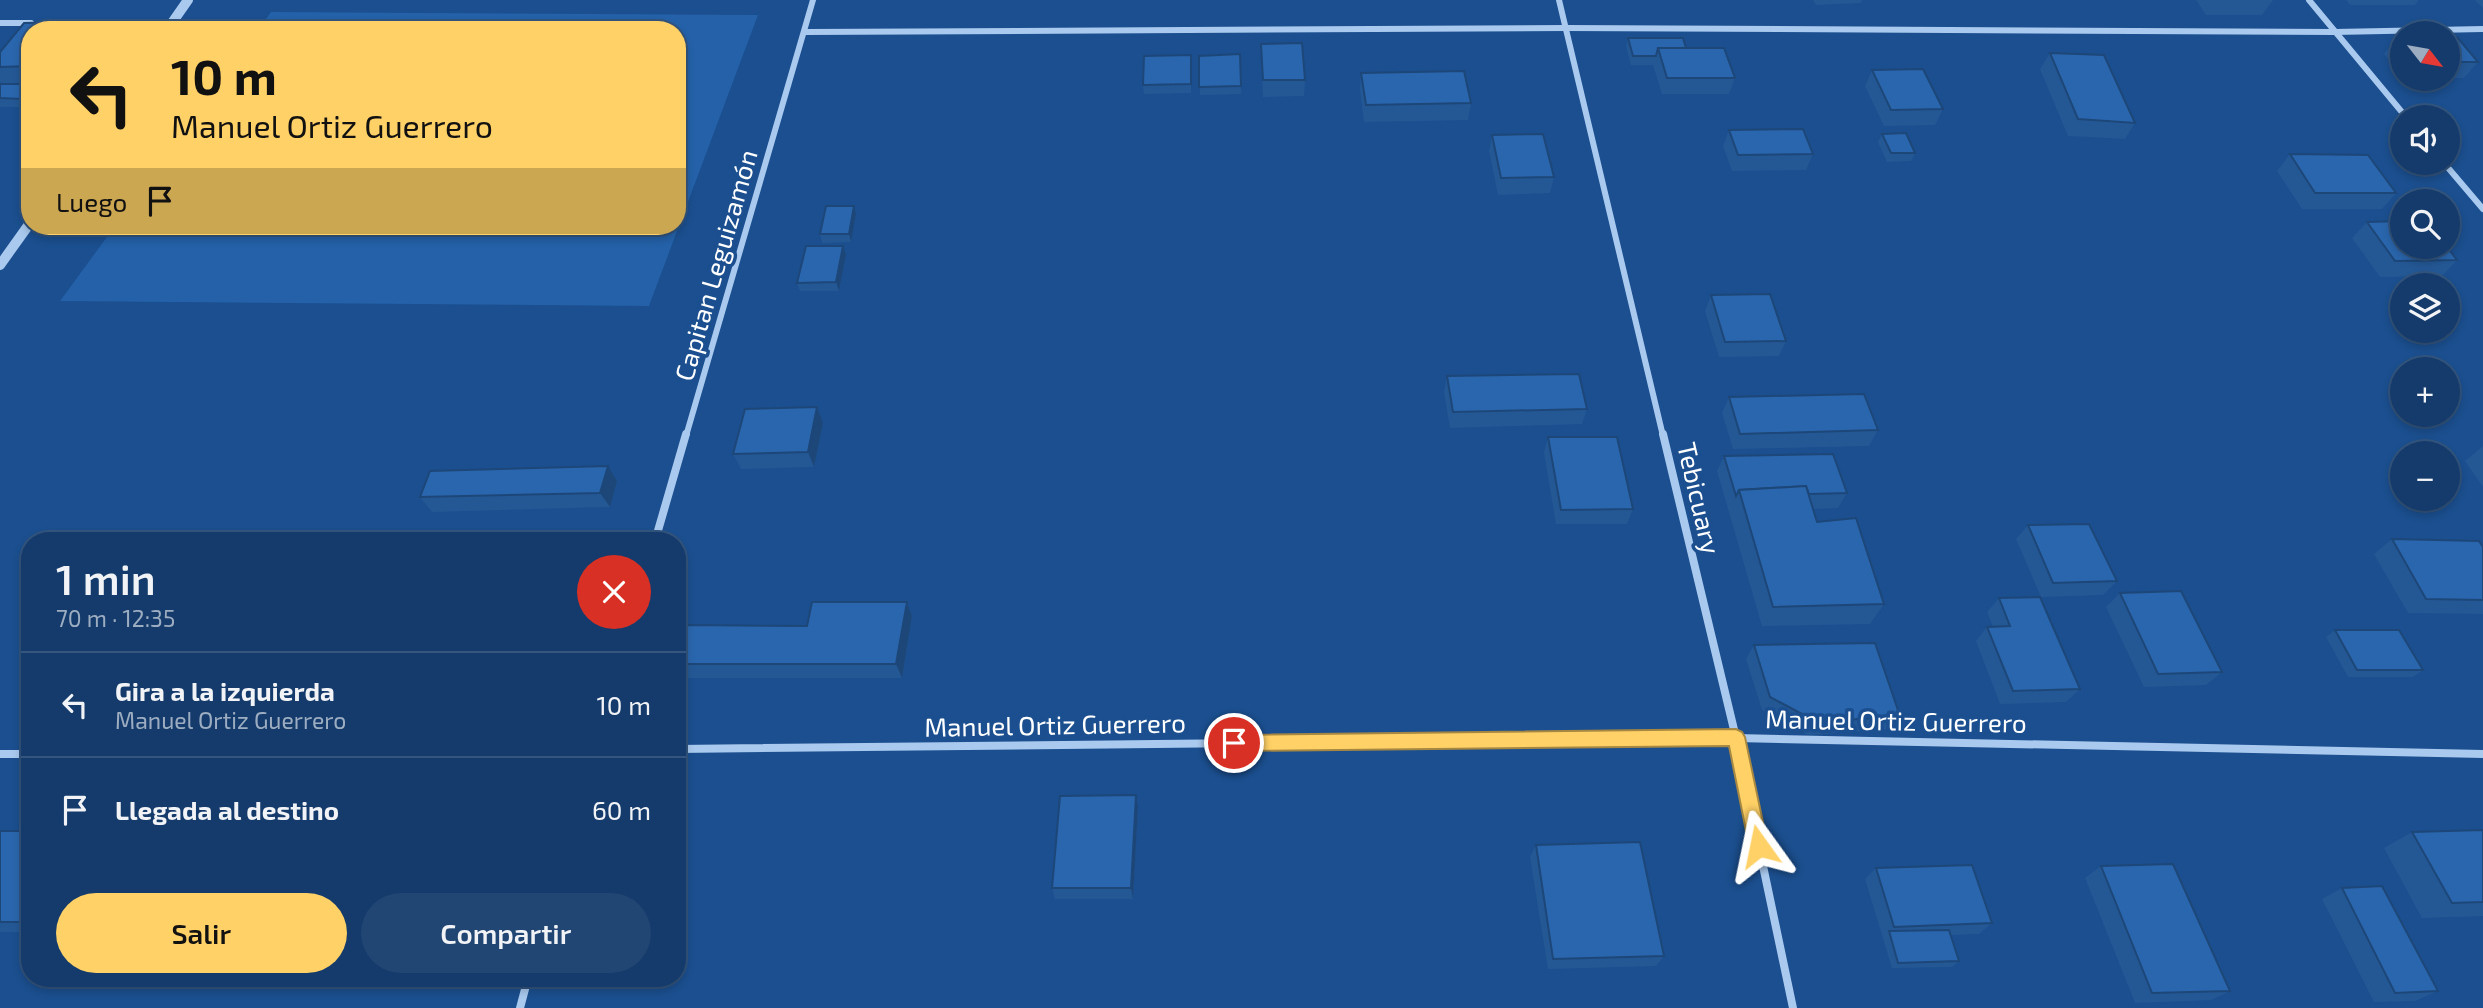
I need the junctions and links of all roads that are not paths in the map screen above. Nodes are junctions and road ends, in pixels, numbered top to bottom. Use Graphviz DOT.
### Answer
graph roads {
  1 [pos="188,0"];
  2 [pos="813,0"];
  3 [pos="1559,0"];
  4 [pos="2309,0"];
  5 [pos="173,21"];
  6 [pos="0,23"];
  7 [pos="21,23"];
  8 [pos="1566,28"];
  9 [pos="2483,29"];
  10 [pos="805,32"];
  11 [pos="2335,32"];
  12 [pos="2396,105"];
  13 [pos="2454,175"];
  14 [pos="2483,209"];
  15 [pos="21,235"];
  16 [pos="0,265"];
  17 [pos="658,532"];
  18 [pos="1736,737"];
  19 [pos="686,748"];
  20 [pos="0,754"];
  21 [pos="21,754"];
  22 [pos="2483,754"];
  23 [pos="526,987"];
  24 [pos="520,1008"];
  25 [pos="1793,1008"];
  1 -- 5 [label="street"];
  2 -- 10 [label="street, Capitan Leguizamón"];
  3 -- 8 [label="street, Tebicuary"];
  4 -- 11 [label="street"];
  6 -- 7 [label="street"];
  8 -- 10 [label="street"];
  8 -- 11 [label="street"];
  8 -- 18 [label="street, Tebicuary"];
  9 -- 11 [label="street"];
  10 -- 17 [label="street, Capitan Leguizamón"];
  11 -- 12 [label="street"];
  13 -- 14 [label="street"];
  15 -- 16 [label="street"];
  18 -- 19 [label="street, Manuel Ortiz Guerrero"];
  18 -- 22 [label="street, Manuel Ortiz Guerrero"];
  18 -- 25 [label="street, Tebicuary"];
  20 -- 21 [label="street"];
  23 -- 24 [label="street"];
}
